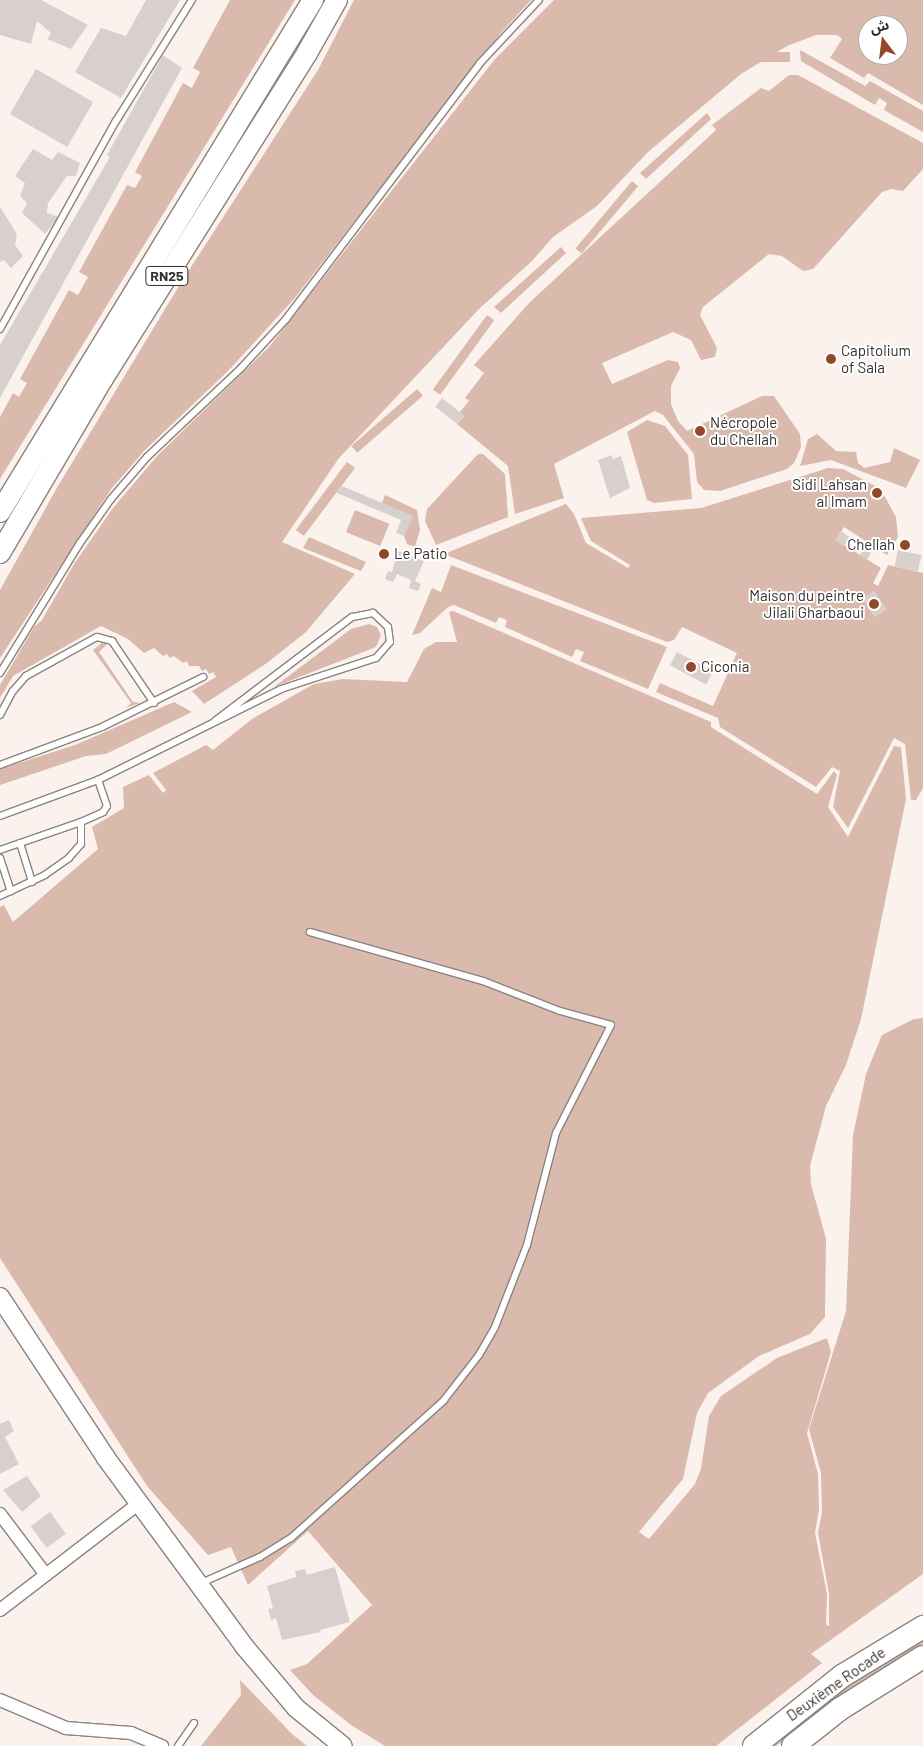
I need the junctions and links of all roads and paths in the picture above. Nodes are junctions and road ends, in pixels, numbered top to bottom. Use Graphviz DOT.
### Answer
graph roads {
  1 [pos="192,0"];
  2 [pos="314,0"];
  3 [pos="337,0"];
  4 [pos="539,0"];
  5 [pos="0,329"];
  6 [pos="0,512"];
  7 [pos="0,553"];
  8 [pos="0,673"];
  9 [pos="203,676"];
  10 [pos="154,703"];
  11 [pos="0,715"];
  12 [pos="215,720"];
  13 [pos="0,765"];
  14 [pos="98,780"];
  15 [pos="0,816"];
  16 [pos="81,822"];
  17 [pos="20,843"];
  18 [pos="0,850"];
  19 [pos="0,858"];
  20 [pos="32,882"];
  21 [pos="11,892"];
  22 [pos="0,896"];
  23 [pos="310,932"];
  24 [pos="0,1297"];
  25 [pos="138,1504"];
  26 [pos="0,1514"];
  27 [pos="46,1575"];
  28 [pos="198,1584"];
  29 [pos="0,1610"];
  30 [pos="923,1627"];
  31 [pos="923,1657"];
  32 [pos="0,1700"];
  33 [pos="194,1723"];
  34 [pos="754,1744"];
  35 [pos="162,1746"];
  36 [pos="178,1746"];
  37 [pos="343,1746"];
  38 [pos="793,1746"];
  1 -- 5 [label="lane"];
  2 -- 6 [label="main road, RN25"];
  3 -- 7 [label="main road, RN25"];
  4 -- 8 [label="lane"];
  9 -- 10 [label="lane"];
  10 -- 11 [label="lane"];
  10 -- 13 [label="lane"];
  12 -- 12 [label="lane"];
  12 -- 14 [label="lane"];
  14 -- 15 [label="lane"];
  14 -- 16 [label="lane"];
  16 -- 17 [label="lane"];
  16 -- 20 [label="lane"];
  17 -- 18 [label="lane"];
  17 -- 20 [label="lane"];
  19 -- 21 [label="lane"];
  20 -- 21 [label="lane"];
  21 -- 22 [label="lane"];
  23 -- 28 [label="lane"];
  24 -- 25 [label="street"];
  25 -- 27 [label="street"];
  25 -- 28 [label="street"];
  26 -- 27 [label="street"];
  27 -- 29 [label="street"];
  28 -- 37 [label="street"];
  30 -- 34 [label="highway, Deuxième Rocade"];
  31 -- 38 [label="highway, Deuxième Rocade"];
  32 -- 35 [label="street"];
  33 -- 36 [label="lane"];
}
